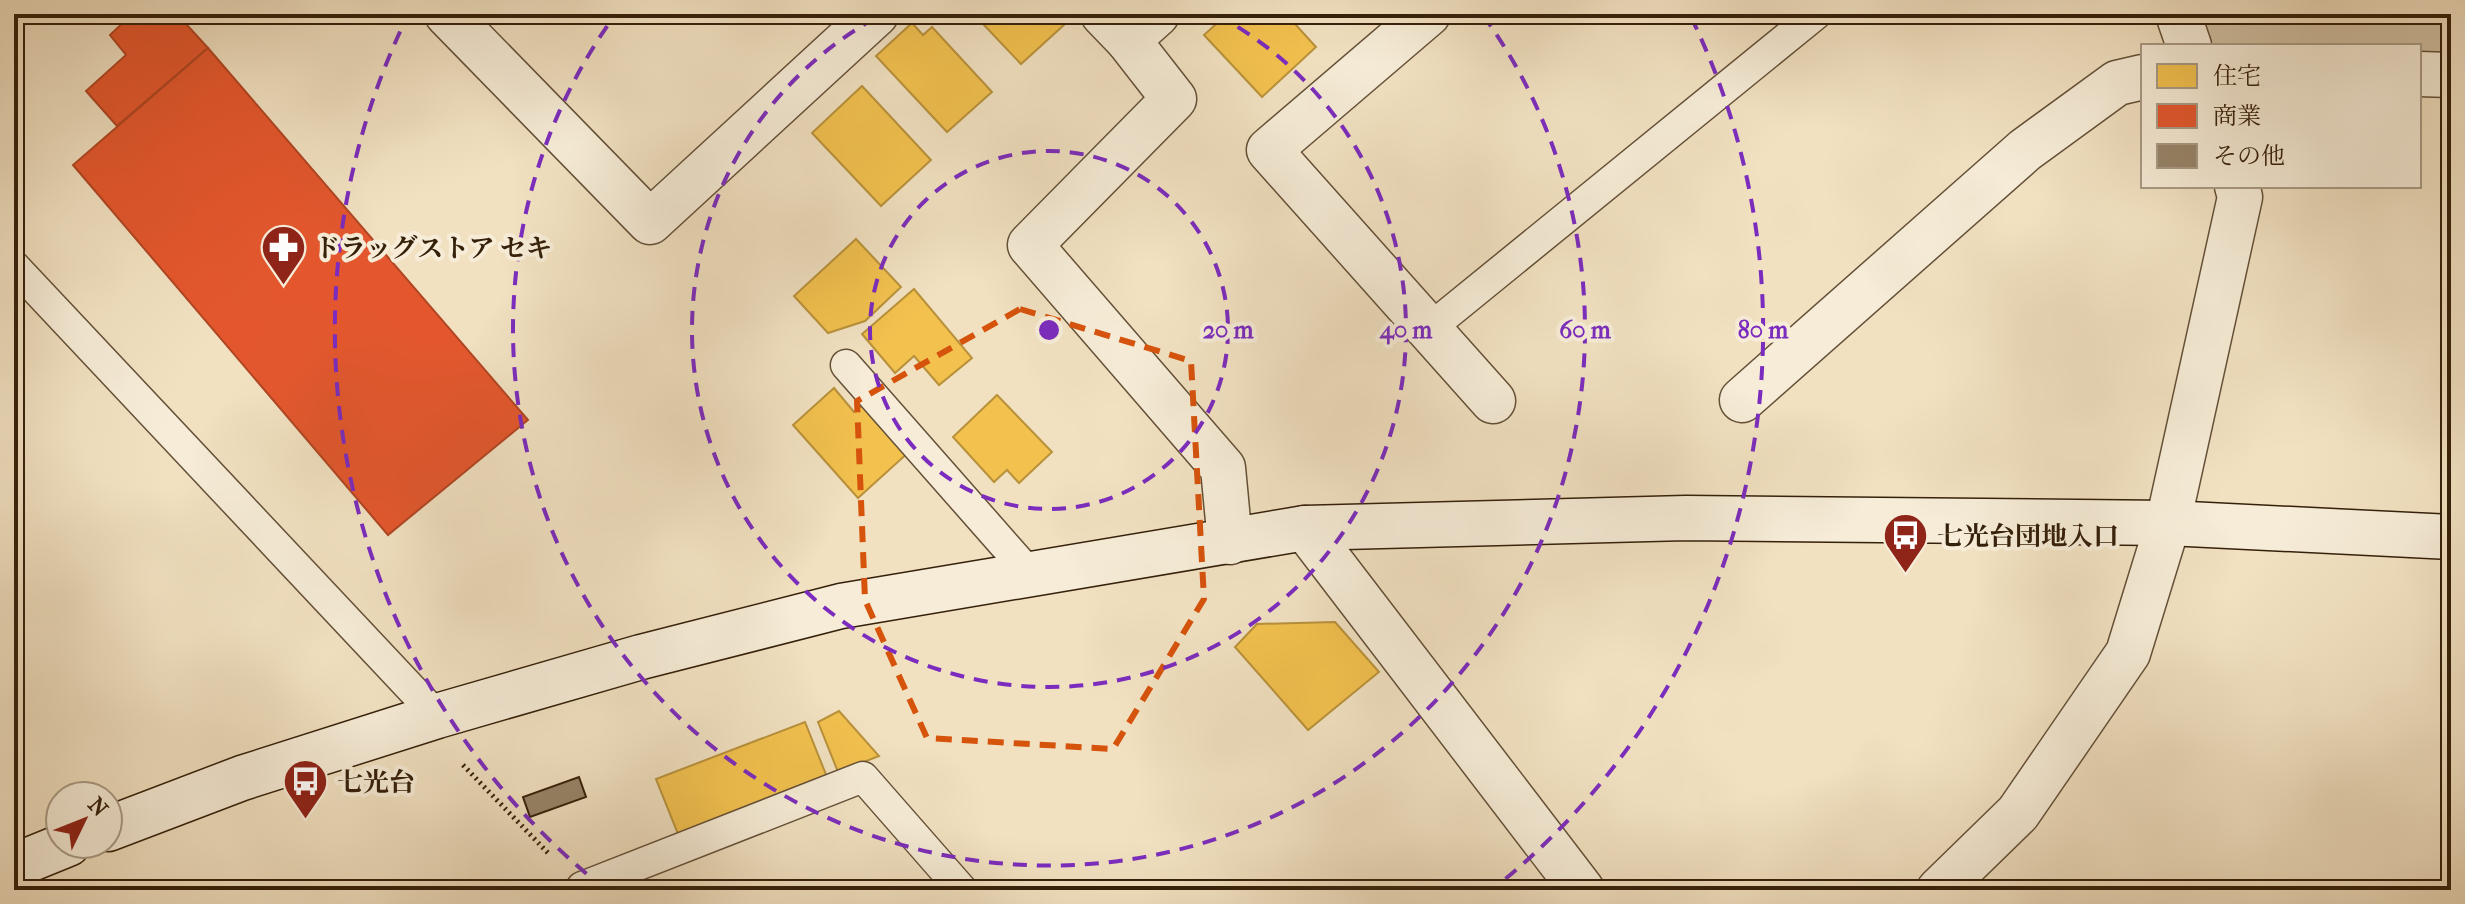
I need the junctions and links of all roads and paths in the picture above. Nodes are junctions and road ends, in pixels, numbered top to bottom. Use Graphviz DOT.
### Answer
graph roads {
  1 [pos="447,14"];
  2 [pos="876,14"];
  3 [pos="1428,14"];
  4 [pos="1816,14"];
  5 [pos="2178,14"];
  6 [pos="1130,23"];
  7 [pos="2188,44"];
  8 [pos="2421,74"];
  9 [pos="2451,75"];
  10 [pos="2141,77"];
  11 [pos="2238,188"];
  12 [pos="14,266"];
  13 [pos="1429,329"];
  14 [pos="846,365"];
  15 [pos="1742,400"];
  16 [pos="1493,401"];
  17 [pos="2168,523"];
  18 [pos="1305,528"];
  19 [pos="2451,537"];
  20 [pos="1230,542"];
  21 [pos="1030,574"];
  22 [pos="437,716"];
  23 [pos="476,778"];
  24 [pos="514,820"];
  25 [pos="124,823"];
  26 [pos="44,854"];
  27 [pos="14,866"];
  28 [pos="585,890"];
  29 [pos="962,890"];
  30 [pos="1582,890"];
  31 [pos="1939,890"];
  1 -- 2 [label="street"];
  3 -- 13 [label="street"];
  4 -- 13 [label="lane"];
  5 -- 7 [label="street"];
  6 -- 20 [label="street"];
  8 -- 9 [label="street"];
  10 -- 15 [label="street"];
  11 -- 17 [label="street"];
  12 -- 22 [label="lane"];
  13 -- 16 [label="street"];
  14 -- 21 [label="lane"];
  17 -- 18 [label="street"];
  17 -- 19 [label="street"];
  17 -- 31 [label="street"];
  18 -- 20 [label="street"];
  18 -- 30 [label="street"];
  20 -- 21 [label="street"];
  21 -- 22 [label="street"];
  22 -- 25 [label="street"];
  23 -- 24 [label="path"];
  26 -- 27 [label="street"];
  28 -- 29 [label="lane"];
}
